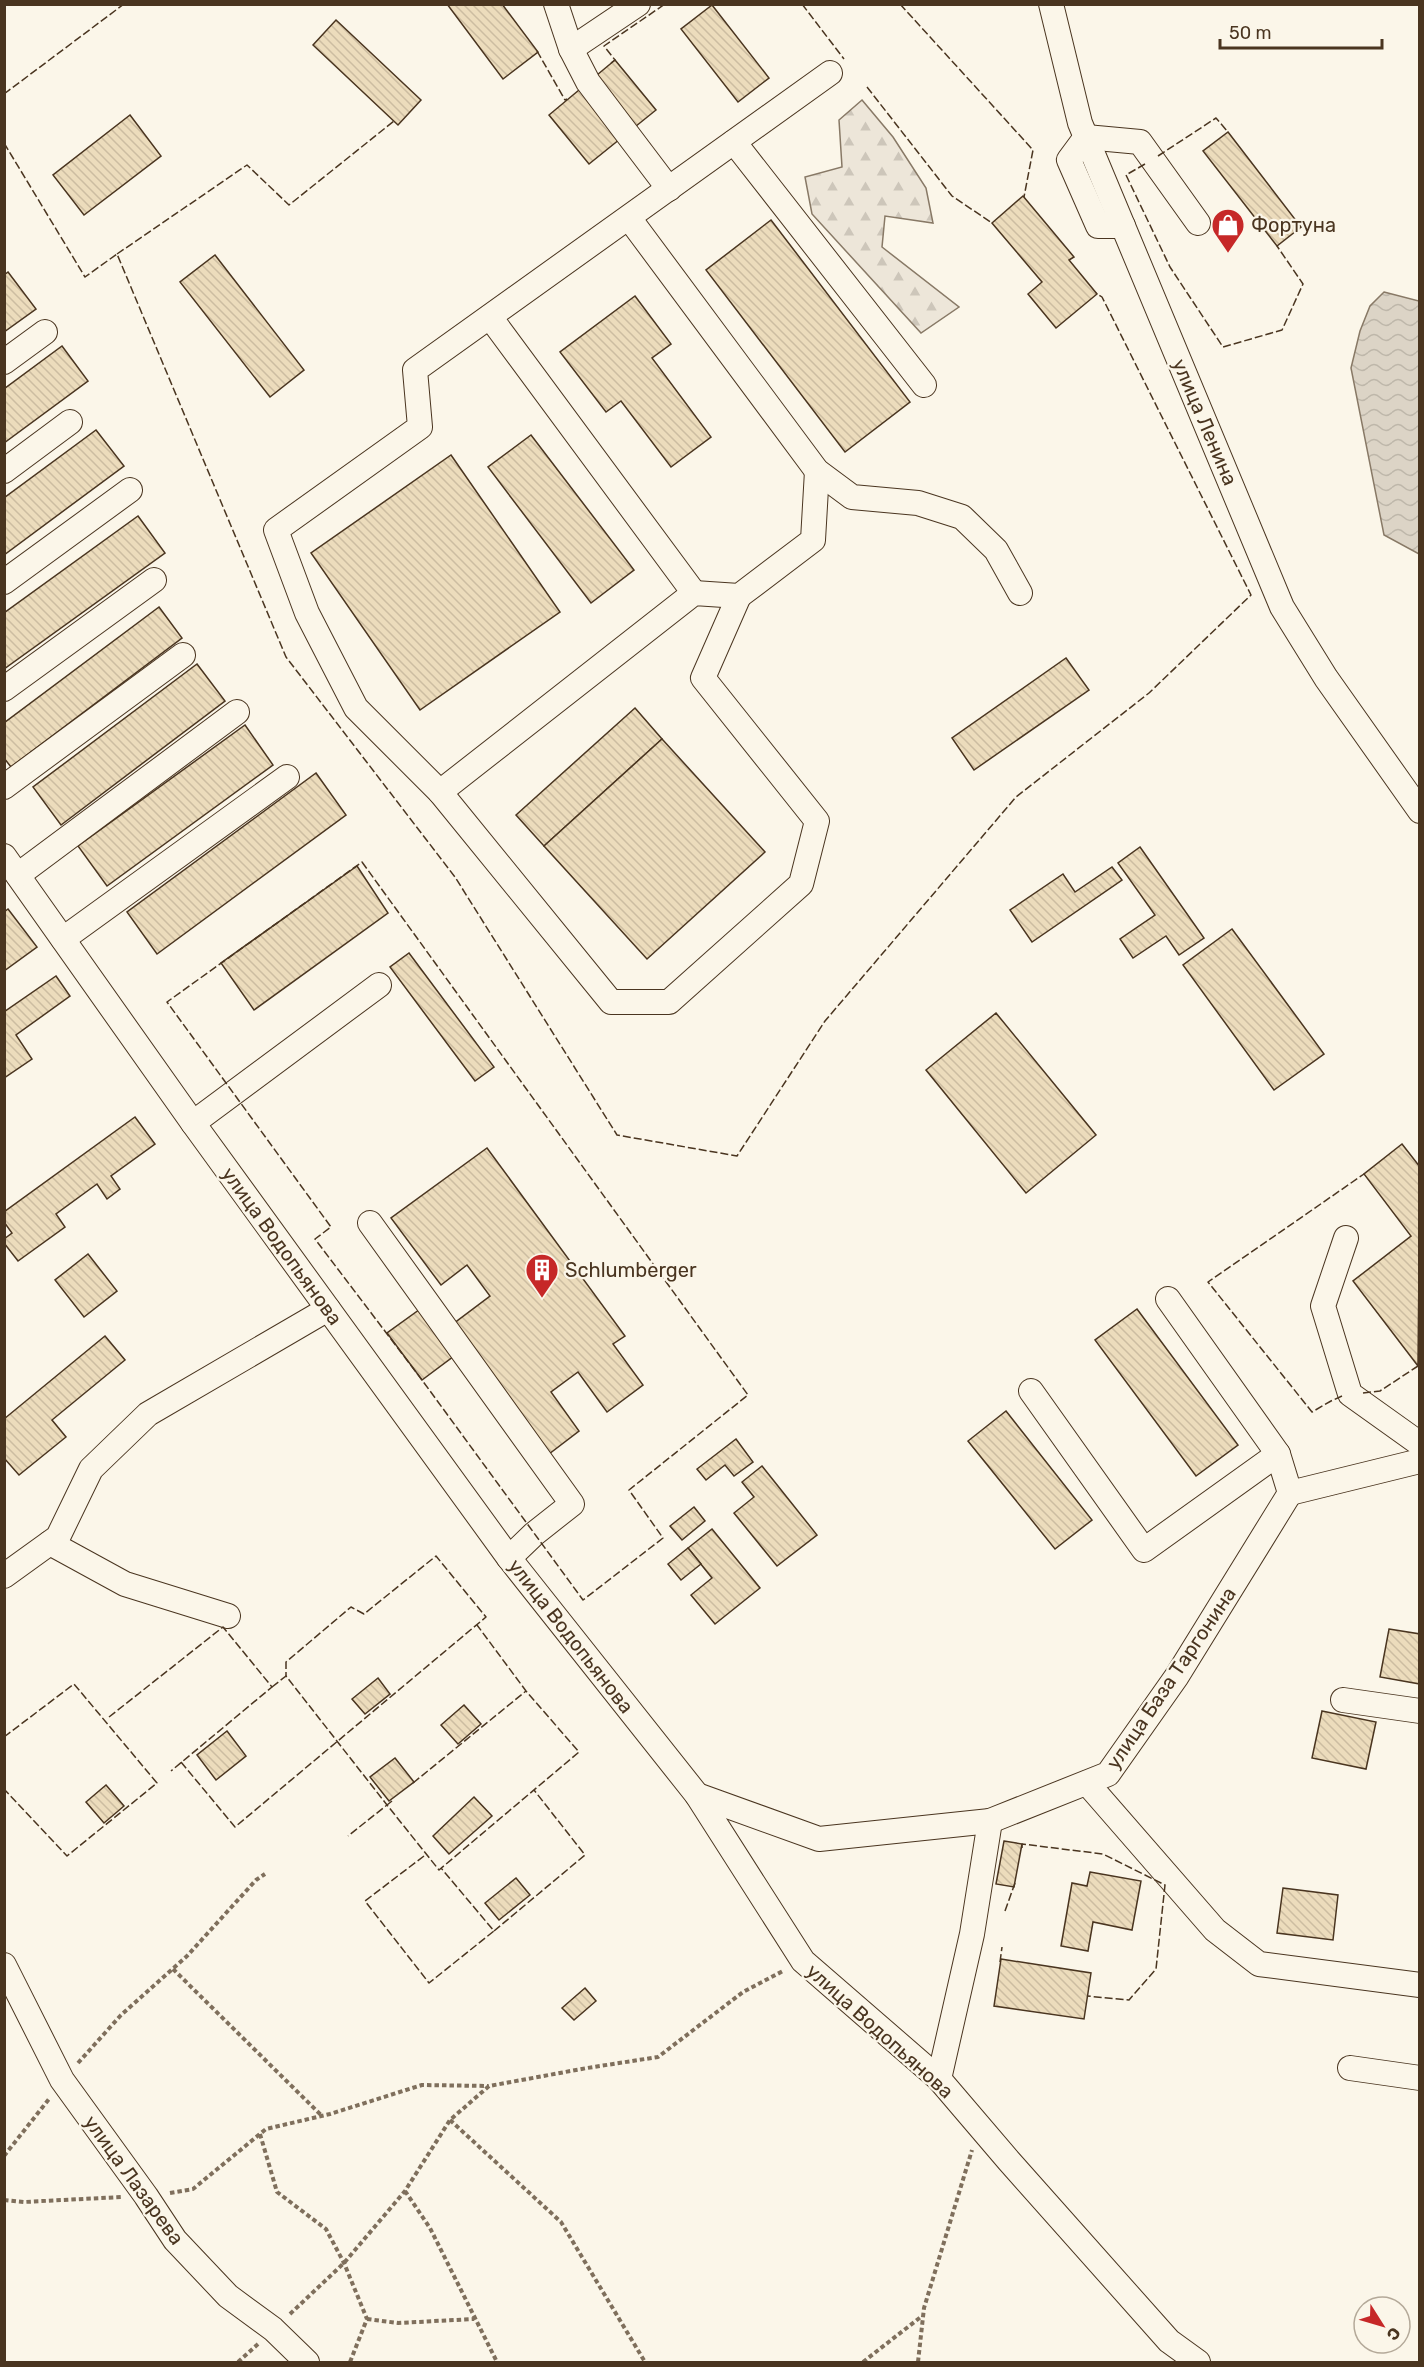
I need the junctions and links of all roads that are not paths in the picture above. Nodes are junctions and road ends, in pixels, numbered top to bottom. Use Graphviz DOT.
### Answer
graph roads {
  1 [pos="556,4"];
  2 [pos="638,4"];
  3 [pos="1051,4"];
  4 [pos="571,49"];
  5 [pos="830,73"];
  6 [pos="1086,137"];
  7 [pos="734,142"];
  8 [pos="669,189"];
  9 [pos="629,218"];
  10 [pos="1198,223"];
  11 [pos="490,317"];
  12 [pos="45,332"];
  13 [pos="4,362"];
  14 [pos="924,384"];
  15 [pos="70,422"];
  16 [pos="4,471"];
  17 [pos="817,471"];
  18 [pos="130,490"];
  19 [pos="154,580"];
  20 [pos="4,582"];
  21 [pos="1020,592"];
  22 [pos="694,593"];
  23 [pos="739,596"];
  24 [pos="183,655"];
  25 [pos="4,689"];
  26 [pos="237,712"];
  27 [pos="286,777"];
  28 [pos="4,787"];
  29 [pos="440,792"];
  30 [pos="1419,811"];
  31 [pos="11,865"];
  32 [pos="63,939"];
  33 [pos="379,985"];
  34 [pos="193,1122"];
  35 [pos="370,1223"];
  36 [pos="1346,1238"];
  37 [pos="1168,1299"];
  38 [pos="328,1308"];
  39 [pos="1030,1391"];
  40 [pos="1419,1444"];
  41 [pos="1278,1455"];
  42 [pos="1419,1461"];
  43 [pos="1290,1493"];
  44 [pos="50,1543"];
  45 [pos="509,1558"];
  46 [pos="4,1576"];
  47 [pos="228,1616"];
  48 [pos="1343,1700"];
  49 [pos="1419,1711"];
  50 [pos="1087,1783"];
  51 [pos="697,1795"];
  52 [pos="990,1821"];
  53 [pos="4,1965"];
  54 [pos="1419,1985"];
  55 [pos="1350,2068"];
  56 [pos="1419,2078"];
  57 [pos="939,2079"];
  58 [pos="306,2362"];
  59 [pos="1198,2362"];
  1 -- 4 [label="street"];
  2 -- 4 [label="street"];
  3 -- 6 [label="street, улица Ленина"];
  4 -- 8 [label="street"];
  5 -- 7 [label="street"];
  6 -- 10 [label="street"];
  6 -- 30 [label="street, улица Ленина"];
  7 -- 8 [label="street"];
  7 -- 14 [label="street"];
  8 -- 9 [label="street"];
  9 -- 11 [label="street"];
  9 -- 17 [label="street"];
  11 -- 22 [label="street"];
  11 -- 29 [label="street"];
  12 -- 13 [label="street"];
  15 -- 16 [label="street"];
  17 -- 21 [label="street"];
  17 -- 23 [label="street"];
  18 -- 20 [label="street"];
  19 -- 25 [label="street"];
  22 -- 23 [label="street"];
  22 -- 29 [label="street"];
  23 -- 29 [label="street"];
  24 -- 28 [label="street"];
  26 -- 31 [label="street"];
  27 -- 32 [label="street"];
  31 -- 32 [label="street, улица Водопьянова"];
  32 -- 34 [label="street, улица Водопьянова"];
  33 -- 34 [label="street"];
  34 -- 38 [label="street, улица Водопьянова"];
  35 -- 45 [label="street"];
  36 -- 40 [label="street"];
  37 -- 41 [label="street"];
  38 -- 44 [label="street"];
  38 -- 45 [label="street, улица Водопьянова"];
  39 -- 41 [label="street"];
  41 -- 43 [label="street"];
  42 -- 43 [label="street"];
  43 -- 50 [label="street, улица База Таргонина"];
  44 -- 46 [label="street"];
  44 -- 47 [label="street"];
  45 -- 51 [label="street, улица Водопьянова"];
  48 -- 49 [label="street"];
  50 -- 52 [label="street, улица База Таргонина"];
  50 -- 54 [label="street"];
  51 -- 52 [label="street, улица База Таргонина"];
  51 -- 57 [label="street, улица Водопьянова"];
  52 -- 57 [label="street"];
  53 -- 58 [label="street, улица Лазарева"];
  55 -- 56 [label="street"];
  57 -- 59 [label="street, улица Водопьянова"];
}
